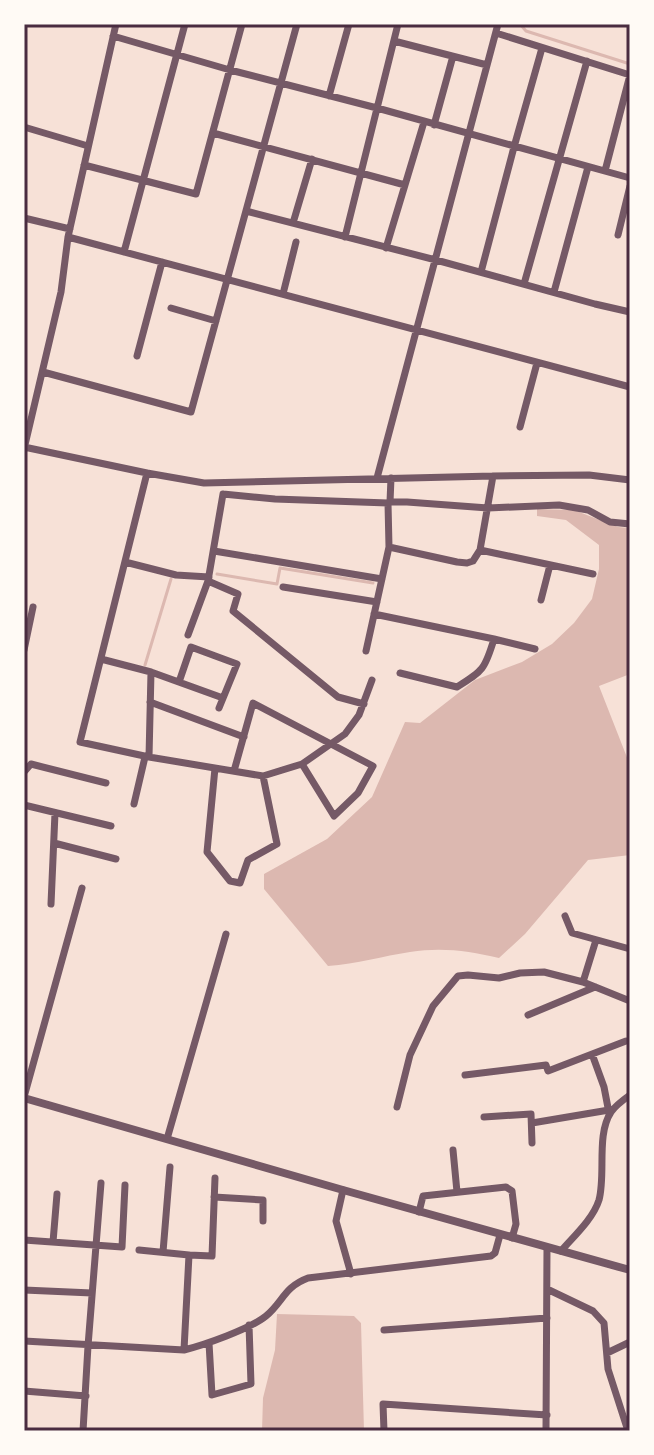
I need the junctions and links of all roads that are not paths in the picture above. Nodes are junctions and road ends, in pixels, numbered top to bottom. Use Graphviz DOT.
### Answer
graph roads {
  1 [pos="116,24"];
  2 [pos="185,24"];
  3 [pos="242,24"];
  4 [pos="297,24"];
  5 [pos="349,24"];
  6 [pos="398,24"];
  7 [pos="496,27"];
  8 [pos="113,36"];
  9 [pos="394,41"];
  10 [pos="542,48"];
  11 [pos="177,54"];
  12 [pos="453,56"];
  13 [pos="587,61"];
  14 [pos="487,65"];
  15 [pos="230,70"];
  16 [pos="630,75"];
  17 [pos="281,83"];
  18 [pos="329,96"];
  19 [pos="377,108"];
  20 [pos="424,122"];
  21 [pos="434,125"];
  22 [pos="24,127"];
  23 [pos="213,133"];
  24 [pos="469,134"];
  25 [pos="88,146"];
  26 [pos="263,147"];
  27 [pos="514,147"];
  28 [pos="312,159"];
  29 [pos="559,160"];
  30 [pos="84,165"];
  31 [pos="588,167"];
  32 [pos="605,171"];
  33 [pos="362,172"];
  34 [pos="630,178"];
  35 [pos="143,180"];
  36 [pos="405,185"];
  37 [pos="630,186"];
  38 [pos="246,211"];
  39 [pos="24,218"];
  40 [pos="293,223"];
  41 [pos="69,233"];
  42 [pos="618,235"];
  43 [pos="345,237"];
  44 [pos="296,242"];
  45 [pos="386,248"];
  46 [pos="124,252"];
  47 [pos="436,260"];
  48 [pos="162,262"];
  49 [pos="481,272"];
  50 [pos="228,280"];
  51 [pos="524,284"];
  52 [pos="554,292"];
  53 [pos="283,294"];
  54 [pos="171,308"];
  55 [pos="630,312"];
  56 [pos="216,321"];
  57 [pos="418,330"];
  58 [pos="137,356"];
  59 [pos="537,363"];
  60 [pos="43,372"];
  61 [pos="630,387"];
  62 [pos="520,427"];
  63 [pos="24,448"];
  64 [pos="147,473"];
  65 [pos="493,476"];
  66 [pos="377,478"];
  67 [pos="391,478"];
  68 [pos="630,480"];
  69 [pos="223,483"];
  70 [pos="223,494"];
  71 [pos="389,503"];
  72 [pos="488,508"];
  73 [pos="630,524"];
  74 [pos="389,547"];
  75 [pos="480,550"];
  76 [pos="214,551"];
  77 [pos="125,562"];
  78 [pos="550,565"];
  79 [pos="593,574"];
  80 [pos="208,579"];
  81 [pos="382,579"];
  82 [pos="283,587"];
  83 [pos="541,600"];
  84 [pos="377,602"];
  85 [pos="33,607"];
  86 [pos="374,614"];
  87 [pos="188,635"];
  88 [pos="494,639"];
  89 [pos="535,649"];
  90 [pos="24,650"];
  91 [pos="366,651"];
  92 [pos="101,659"];
  93 [pos="151,672"];
  94 [pos="400,673"];
  95 [pos="372,680"];
  96 [pos="179,682"];
  97 [pos="223,698"];
  98 [pos="150,702"];
  99 [pos="364,704"];
  100 [pos="219,708"];
  101 [pos="244,737"];
  102 [pos="330,744"];
  103 [pos="147,757"];
  104 [pos="302,764"];
  105 [pos="215,768"];
  106 [pos="234,771"];
  107 [pos="24,772"];
  108 [pos="263,776"];
  109 [pos="106,783"];
  110 [pos="134,804"];
  111 [pos="24,805"];
  112 [pos="55,813"];
  113 [pos="111,826"];
  114 [pos="54,843"];
  115 [pos="116,859"];
  116 [pos="82,888"];
  117 [pos="51,904"];
  118 [pos="565,916"];
  119 [pos="226,934"];
  120 [pos="596,940"];
  121 [pos="630,949"];
  122 [pos="583,982"];
  123 [pos="595,987"];
  124 [pos="630,1001"];
  125 [pos="528,1015"];
  126 [pos="626,1041"];
  127 [pos="592,1054"];
  128 [pos="465,1075"];
  129 [pos="630,1095"];
  130 [pos="24,1097"];
  131 [pos="397,1107"];
  132 [pos="609,1112"];
  133 [pos="484,1117"];
  134 [pos="532,1123"];
  135 [pos="167,1139"];
  136 [pos="532,1143"];
  137 [pos="453,1150"];
  138 [pos="170,1167"];
  139 [pos="215,1178"];
  140 [pos="101,1183"];
  141 [pos="125,1185"];
  142 [pos="343,1190"];
  143 [pos="457,1192"];
  144 [pos="57,1194"];
  145 [pos="214,1197"];
  146 [pos="419,1212"];
  147 [pos="263,1221"];
  148 [pos="500,1235"];
  149 [pos="512,1238"];
  150 [pos="24,1240"];
  151 [pos="53,1242"];
  152 [pos="97,1244"];
  153 [pos="547,1248"];
  154 [pos="139,1250"];
  155 [pos="561,1251"];
  156 [pos="163,1252"];
  157 [pos="189,1255"];
  158 [pos="630,1270"];
  159 [pos="351,1274"];
  160 [pos="547,1289"];
  161 [pos="24,1290"];
  162 [pos="92,1293"];
  163 [pos="547,1318"];
  164 [pos="249,1325"];
  165 [pos="384,1330"];
  166 [pos="24,1341"];
  167 [pos="630,1342"];
  168 [pos="209,1343"];
  169 [pos="88,1346"];
  170 [pos="184,1350"];
  171 [pos="607,1353"];
  172 [pos="24,1391"];
  173 [pos="86,1396"];
  174 [pos="547,1415"];
  175 [pos="629,1430"];
  176 [pos="83,1431"];
  177 [pos="384,1431"];
  178 [pos="546,1431"];
  1 -- 8 [label="street"];
  2 -- 11 [label="street"];
  3 -- 15 [label="street"];
  4 -- 17 [label="street"];
  5 -- 18 [label="street"];
  6 -- 9 [label="street"];
  7 -- 10 [label="street"];
  7 -- 14 [label="street"];
  8 -- 11 [label="street"];
  8 -- 25 [label="street"];
  9 -- 12 [label="street"];
  9 -- 19 [label="street"];
  10 -- 13 [label="street"];
  10 -- 27 [label="street"];
  11 -- 15 [label="street"];
  11 -- 35 [label="street"];
  12 -- 14 [label="street"];
  12 -- 21 [label="street"];
  13 -- 16 [label="street"];
  13 -- 29 [label="street"];
  14 -- 24 [label="street"];
  15 -- 17 [label="street"];
  15 -- 23 [label="street"];
  16 -- 32 [label="street"];
  17 -- 18 [label="street"];
  17 -- 26 [label="street"];
  18 -- 19 [label="street"];
  19 -- 20 [label="street"];
  19 -- 33 [label="street"];
  20 -- 21 [label="street"];
  20 -- 36 [label="street"];
  21 -- 24 [label="street"];
  22 -- 25 [label="street"];
  23 -- 26 [label="street"];
  23 -- 35 [label="street"];
  24 -- 27 [label="street"];
  24 -- 47 [label="street"];
  25 -- 30 [label="street"];
  26 -- 28 [label="street"];
  26 -- 38 [label="street"];
  27 -- 29 [label="street"];
  27 -- 49 [label="street"];
  28 -- 33 [label="street"];
  28 -- 40 [label="street"];
  29 -- 31 [label="street"];
  29 -- 51 [label="street"];
  30 -- 35 [label="street"];
  30 -- 41 [label="street"];
  31 -- 32 [label="street"];
  31 -- 52 [label="street"];
  32 -- 34 [label="street"];
  33 -- 36 [label="street"];
  33 -- 43 [label="street"];
  35 -- 46 [label="street"];
  36 -- 45 [label="street"];
  37 -- 42 [label="street"];
  38 -- 40 [label="street"];
  38 -- 50 [label="street"];
  39 -- 41 [label="street"];
  40 -- 43 [label="street"];
  41 -- 46 [label="street"];
  41 -- 60 [label="street"];
  43 -- 45 [label="street"];
  44 -- 53 [label="street"];
  45 -- 47 [label="street"];
  46 -- 48 [label="street"];
  47 -- 49 [label="street"];
  47 -- 57 [label="street"];
  48 -- 50 [label="street"];
  48 -- 58 [label="street"];
  49 -- 51 [label="street"];
  50 -- 53 [label="street"];
  50 -- 56 [label="street"];
  51 -- 52 [label="street"];
  52 -- 55 [label="street"];
  53 -- 57 [label="street"];
  54 -- 56 [label="street"];
  56 -- 60 [label="street"];
  57 -- 59 [label="street"];
  57 -- 66 [label="street"];
  59 -- 61 [label="street"];
  59 -- 62 [label="street"];
  60 -- 63 [label="street"];
  63 -- 64 [label="street"];
  64 -- 69 [label="street"];
  64 -- 77 [label="street"];
  65 -- 67 [label="street"];
  65 -- 68 [label="street"];
  65 -- 72 [label="street"];
  66 -- 67 [label="street"];
  66 -- 69 [label="street"];
  67 -- 71 [label="street"];
  69 -- 70 [label="street"];
  70 -- 71 [label="street"];
  70 -- 76 [label="street"];
  71 -- 72 [label="street"];
  71 -- 74 [label="street"];
  72 -- 73 [label="street"];
  72 -- 75 [label="street"];
  74 -- 75 [label="street"];
  74 -- 81 [label="street"];
  75 -- 78 [label="street"];
  76 -- 80 [label="street"];
  76 -- 81 [label="street"];
  77 -- 80 [label="street"];
  77 -- 92 [label="street"];
  78 -- 79 [label="street"];
  78 -- 83 [label="street"];
  80 -- 87 [label="street"];
  80 -- 99 [label="street"];
  81 -- 84 [label="street"];
  82 -- 84 [label="street"];
  84 -- 86 [label="street"];
  85 -- 90 [label="street"];
  86 -- 88 [label="street"];
  86 -- 91 [label="street"];
  88 -- 89 [label="street"];
  88 -- 94 [label="street"];
  92 -- 93 [label="street"];
  92 -- 103 [label="street"];
  93 -- 96 [label="street"];
  93 -- 98 [label="street"];
  95 -- 99 [label="street"];
  96 -- 97 [label="street"];
  96 -- 97 [label="street"];
  97 -- 100 [label="street"];
  98 -- 101 [label="street"];
  98 -- 103 [label="street"];
  99 -- 102 [label="street"];
  101 -- 102 [label="street"];
  101 -- 106 [label="street"];
  102 -- 104 [label="street"];
  102 -- 104 [label="street"];
  103 -- 105 [label="street"];
  103 -- 110 [label="street"];
  104 -- 108 [label="street"];
  105 -- 106 [label="street"];
  105 -- 108 [label="street"];
  106 -- 108 [label="street"];
  107 -- 109 [label="street"];
  111 -- 112 [label="street"];
  112 -- 113 [label="street"];
  112 -- 114 [label="street"];
  114 -- 115 [label="street"];
  114 -- 117 [label="street"];
  116 -- 130 [label="street"];
  118 -- 120 [label="street"];
  119 -- 135 [label="street"];
  120 -- 121 [label="street"];
  120 -- 122 [label="street"];
  122 -- 123 [label="street"];
  122 -- 131 [label="street"];
  123 -- 124 [label="street"];
  123 -- 125 [label="street"];
  126 -- 127 [label="street"];
  127 -- 128 [label="street"];
  127 -- 132 [label="street"];
  129 -- 132 [label="street"];
  130 -- 135 [label="street"];
  132 -- 134 [label="street"];
  132 -- 155 [label="street"];
  133 -- 134 [label="street"];
  134 -- 136 [label="street"];
  135 -- 142 [label="street"];
  137 -- 143 [label="street"];
  138 -- 156 [label="street"];
  139 -- 145 [label="street"];
  140 -- 152 [label="street"];
  141 -- 152 [label="street"];
  142 -- 146 [label="street"];
  142 -- 159 [label="street"];
  143 -- 146 [label="street"];
  143 -- 149 [label="street"];
  144 -- 151 [label="street"];
  145 -- 147 [label="street"];
  145 -- 157 [label="street"];
  146 -- 148 [label="street"];
  148 -- 149 [label="street"];
  148 -- 159 [label="street"];
  149 -- 153 [label="street"];
  150 -- 151 [label="street"];
  151 -- 152 [label="street"];
  152 -- 162 [label="street"];
  153 -- 155 [label="street"];
  153 -- 160 [label="street"];
  154 -- 156 [label="street"];
  155 -- 158 [label="street"];
  156 -- 157 [label="street"];
  157 -- 170 [label="street"];
  159 -- 164 [label="street"];
  160 -- 163 [label="street"];
  160 -- 171 [label="street"];
  161 -- 162 [label="street"];
  162 -- 169 [label="street"];
  163 -- 165 [label="street"];
  163 -- 174 [label="street"];
  164 -- 168 [label="street"];
  164 -- 168 [label="street"];
  166 -- 169 [label="street"];
  167 -- 171 [label="street"];
  168 -- 170 [label="street"];
  169 -- 170 [label="street"];
  169 -- 173 [label="street"];
  171 -- 175 [label="street"];
  172 -- 173 [label="street"];
  173 -- 176 [label="street"];
  174 -- 177 [label="street"];
  174 -- 178 [label="street"];
}
